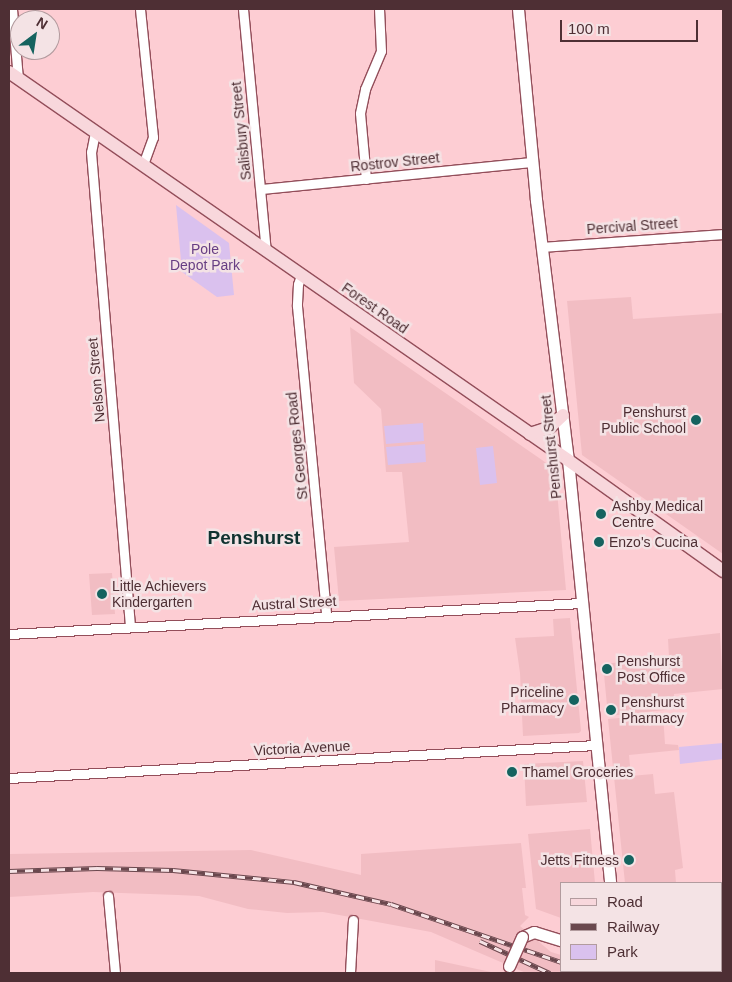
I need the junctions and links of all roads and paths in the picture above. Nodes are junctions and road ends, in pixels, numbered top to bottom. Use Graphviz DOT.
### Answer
graph roads {
  1 [pos="140,9"];
  2 [pos="243,9"];
  3 [pos="379,9"];
  4 [pos="518,9"];
  5 [pos="14,60"];
  6 [pos="13,76"];
  7 [pos="95,132"];
  8 [pos="532,162"];
  9 [pos="143,165"];
  10 [pos="366,179"];
  11 [pos="261,189"];
  12 [pos="723,234"];
  13 [pos="542,246"];
  14 [pos="266,251"];
  15 [pos="301,275"];
  16 [pos="563,415"];
  17 [pos="530,434"];
  18 [pos="568,460"];
  19 [pos="723,571"];
  20 [pos="582,602"];
  21 [pos="326,615"];
  22 [pos="130,626"];
  23 [pos="9,634"];
  24 [pos="596,745"];
  25 [pos="9,778"];
  26 [pos="610,882"];
  27 [pos="108,896"];
  28 [pos="353,920"];
  29 [pos="560,940"];
  30 [pos="508,970"];
  31 [pos="114,973"];
  32 [pos="350,973"];
  1 -- 9 [label="street"];
  2 -- 11 [label="street, Salisbury Street"];
  3 -- 10 [label="street"];
  4 -- 8 [label="main road, Penshurst Street"];
  5 -- 6 [label="street"];
  6 -- 7 [label="main road, Forest Road"];
  7 -- 9 [label="main road, Forest Road"];
  7 -- 22 [label="street, Nelson Street"];
  8 -- 10 [label="street, Rostrov Street"];
  8 -- 13 [label="main road, Penshurst Street"];
  9 -- 14 [label="main road, Forest Road"];
  10 -- 11 [label="street, Rostrov Street"];
  11 -- 14 [label="street, Salisbury Street"];
  12 -- 13 [label="street, Percival Street"];
  13 -- 16 [label="main road, Penshurst Street"];
  14 -- 15 [label="main road, Forest Road"];
  15 -- 17 [label="main road, Forest Road"];
  15 -- 21 [label="street, St Georges Road"];
  16 -- 17 [label="main road"];
  16 -- 18 [label="main road, Penshurst Street"];
  17 -- 18 [label="main road, Forest Road"];
  18 -- 19 [label="main road, Forest Road"];
  18 -- 20 [label="main road, Penshurst Street"];
  20 -- 21 [label="street, Austral Street"];
  20 -- 24 [label="main road, Penshurst Street"];
  21 -- 22 [label="street, Austral Street"];
  22 -- 23 [label="street, Austral Street"];
  24 -- 25 [label="street, Victoria Avenue"];
  24 -- 26 [label="main road, Penshurst Street"];
  27 -- 31 [label="street"];
  28 -- 32 [label="street"];
  29 -- 30 [label="main road, bridge"];
}
